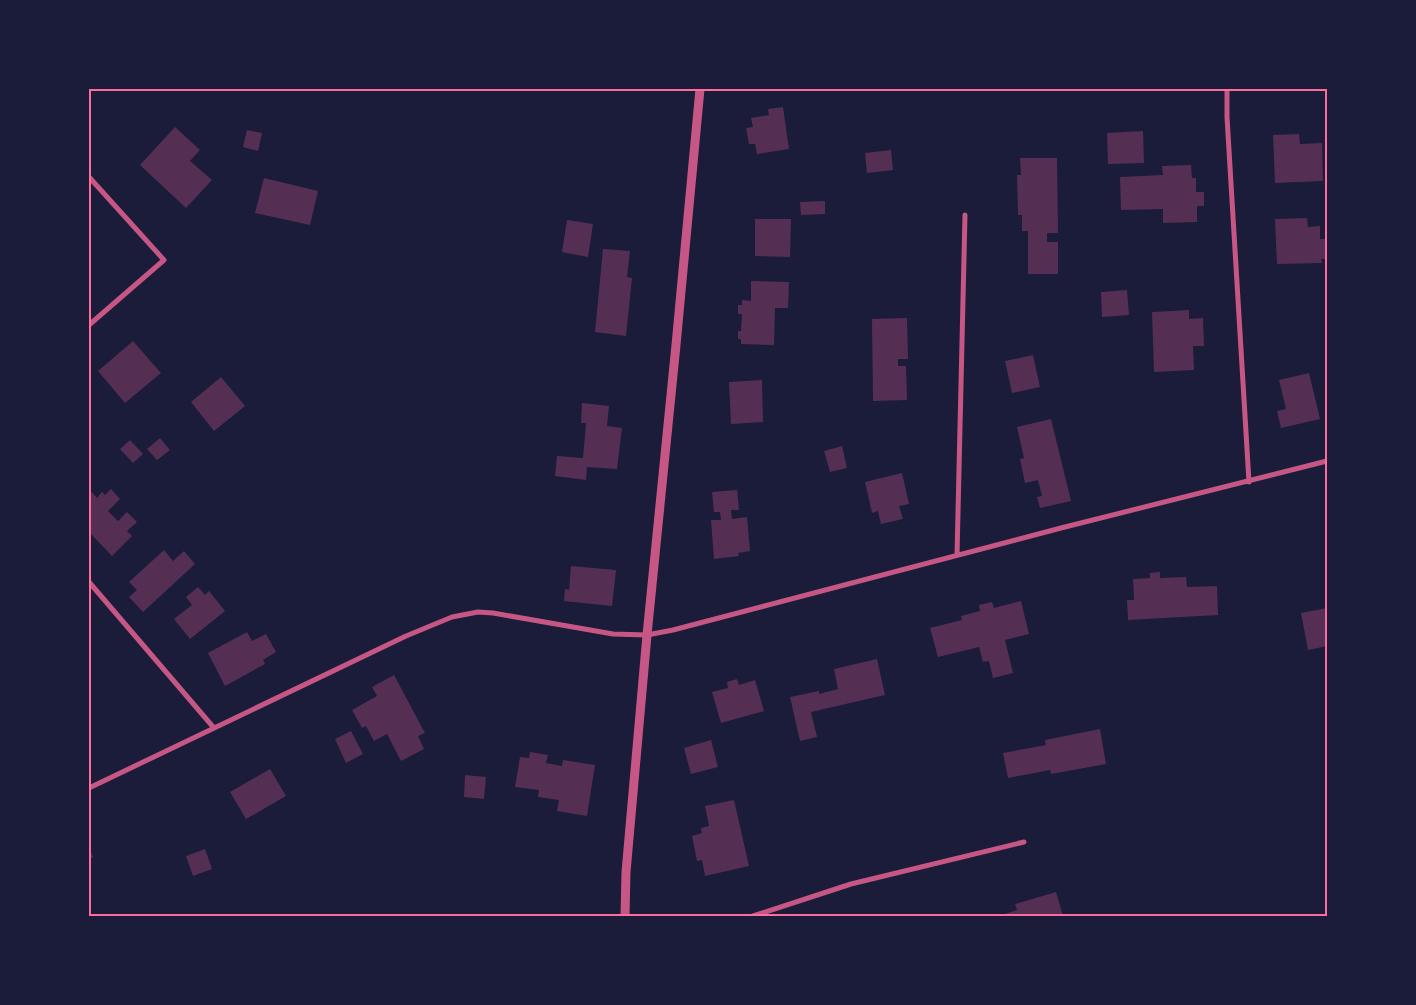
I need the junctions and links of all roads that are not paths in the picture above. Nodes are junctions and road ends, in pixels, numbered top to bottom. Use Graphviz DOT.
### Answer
graph roads {
  1 [pos="700,89"];
  2 [pos="1227,89"];
  3 [pos="89,177"];
  4 [pos="965,215"];
  5 [pos="89,324"];
  6 [pos="1327,461"];
  7 [pos="1249,482"];
  8 [pos="957,555"];
  9 [pos="89,582"];
  10 [pos="647,635"];
  11 [pos="214,728"];
  12 [pos="89,788"];
  13 [pos="1024,842"];
  14 [pos="626,916"];
  15 [pos="753,916"];
  1 -- 10 [label="street"];
  2 -- 7 [label="street"];
  3 -- 5 [label="street"];
  4 -- 8 [label="street"];
  6 -- 7 [label="street"];
  7 -- 8 [label="street"];
  8 -- 10 [label="street"];
  9 -- 11 [label="street"];
  10 -- 11 [label="street"];
  10 -- 14 [label="street"];
  11 -- 12 [label="street"];
  13 -- 15 [label="street"];
}
